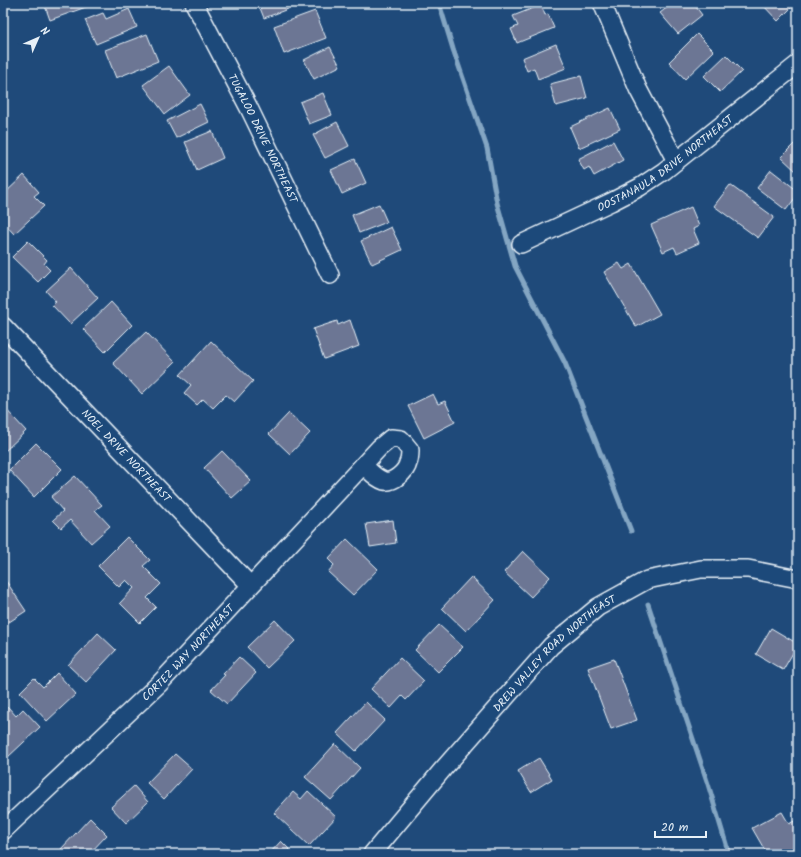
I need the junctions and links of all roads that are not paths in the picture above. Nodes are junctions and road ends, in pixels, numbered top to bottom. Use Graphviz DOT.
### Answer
graph roads {
  1 [pos="194,3"];
  2 [pos="602,3"];
  3 [pos="798,64"];
  4 [pos="676,161"];
  5 [pos="521,244"];
  6 [pos="330,275"];
  7 [pos="3,326"];
  8 [pos="363,465"];
  9 [pos="798,579"];
  10 [pos="250,585"];
  11 [pos="3,831"];
  12 [pos="372,854"];
  1 -- 6 [label="street, TUGALOO DRIVE NORTHEAST"];
  2 -- 4 [label="street"];
  3 -- 4 [label="street, OOSTANAULA DRIVE NORTHEAST"];
  4 -- 5 [label="street, OOSTANAULA DRIVE NORTHEAST"];
  7 -- 10 [label="street, NOEL DRIVE NORTHEAST"];
  8 -- 10 [label="street, CORTEZ WAY NORTHEAST"];
  9 -- 12 [label="street, DREW VALLEY ROAD NORTHEAST"];
  10 -- 11 [label="street, CORTEZ WAY NORTHEAST"];
}
